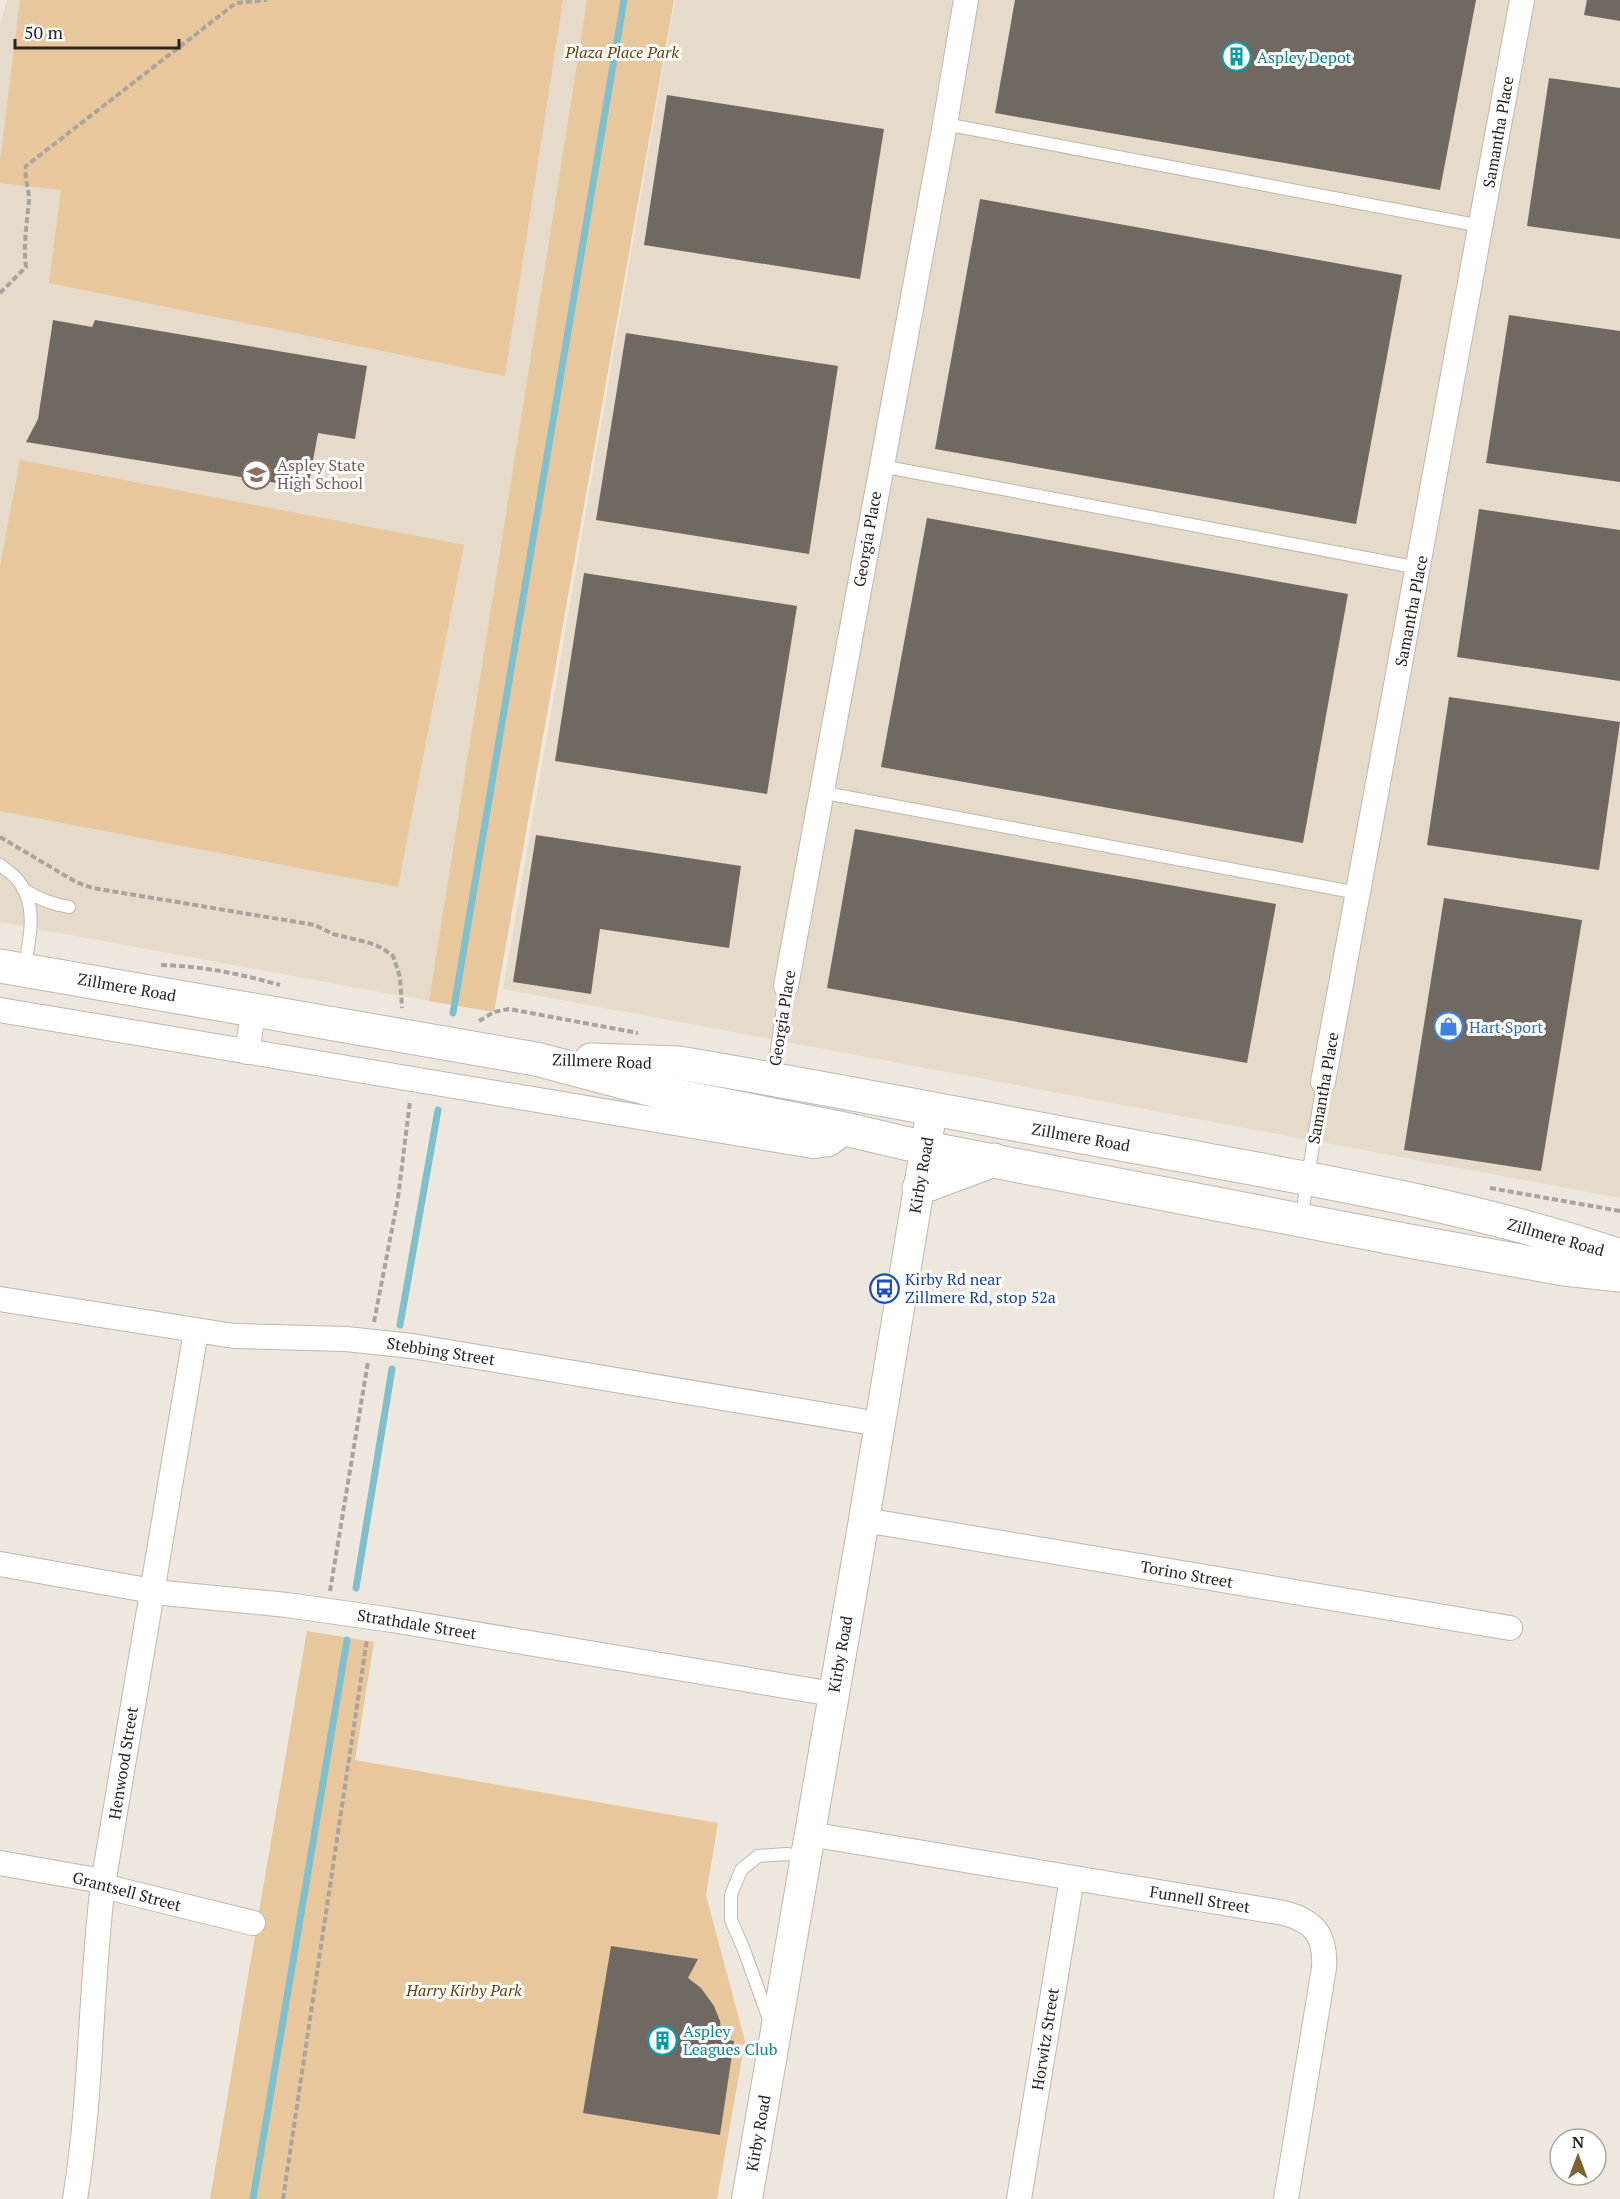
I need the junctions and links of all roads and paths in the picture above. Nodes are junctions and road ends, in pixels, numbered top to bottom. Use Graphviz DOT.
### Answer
graph roads {
  1 [pos="267,0"];
  2 [pos="966,0"];
  3 [pos="1522,0"];
  4 [pos="945,124"];
  5 [pos="1481,226"];
  6 [pos="0,293"];
  7 [pos="881,465"];
  8 [pos="1419,568"];
  9 [pos="820,792"];
  10 [pos="0,837"];
  11 [pos="0,866"];
  12 [pos="22,888"];
  13 [pos="1358,893"];
  14 [pos="69,907"];
  15 [pos="12,968"];
  16 [pos="786,986"];
  17 [pos="254,1008"];
  18 [pos="0,1010"];
  19 [pos="400,1015"];
  20 [pos="247,1052"];
  21 [pos="536,1059"];
  22 [pos="772,1079"];
  23 [pos="1323,1082"];
  24 [pos="411,1097"];
  25 [pos="932,1109"];
  26 [pos="849,1130"];
  27 [pos="926,1148"];
  28 [pos="994,1160"];
  29 [pos="1308,1178"];
  30 [pos="919,1188"];
  31 [pos="1301,1221"];
  32 [pos="1620,1256"];
  33 [pos="1620,1275"];
  34 [pos="0,1299"];
  35 [pos="196,1331"];
  36 [pos="371,1340"];
  37 [pos="879,1424"];
  38 [pos="864,1520"];
  39 [pos="0,1564"];
  40 [pos="152,1590"];
  41 [pos="326,1610"];
  42 [pos="1510,1628"];
  43 [pos="368,1636"];
  44 [pos="833,1694"];
  45 [pos="807,1845"];
  46 [pos="0,1863"];
  47 [pos="1072,1878"];
  48 [pos="103,1884"];
  49 [pos="253,1923"];
  50 [pos="775,2034"];
  51 [pos="75,2199"];
  52 [pos="283,2199"];
  53 [pos="747,2199"];
  54 [pos="1019,2199"];
  55 [pos="1286,2199"];
  1 -- 6 [label="path"];
  2 -- 4 [label="street, Georgia Place"];
  3 -- 5 [label="street, Samantha Place"];
  4 -- 5 [label="lane"];
  4 -- 7 [label="street, Georgia Place"];
  5 -- 8 [label="street, Samantha Place"];
  7 -- 8 [label="lane"];
  7 -- 9 [label="street, Georgia Place"];
  8 -- 13 [label="street, Samantha Place"];
  9 -- 13 [label="lane"];
  9 -- 16 [label="street, Georgia Place"];
  10 -- 19 [label="path"];
  11 -- 12 [label="lane"];
  12 -- 14 [label="lane"];
  12 -- 15 [label="lane"];
  13 -- 23 [label="street, Samantha Place"];
  15 -- 17 [label="main road, Zillmere Road"];
  16 -- 22 [label="lane, Georgia Place"];
  17 -- 20 [label="street"];
  17 -- 21 [label="main road, Zillmere Road"];
  18 -- 20 [label="street"];
  20 -- 26 [label="street"];
  21 -- 22 [label="main road, Zillmere Road"];
  21 -- 26 [label="main road, Zillmere Road"];
  22 -- 25 [label="main road, Zillmere Road"];
  23 -- 29 [label="lane, Samantha Place"];
  24 -- 36 [label="path"];
  25 -- 27 [label="street, Kirby Road"];
  25 -- 29 [label="main road, Zillmere Road"];
  26 -- 27 [label="main road, Zillmere Road"];
  27 -- 28 [label="main road, Zillmere Road"];
  27 -- 30 [label="street, Kirby Road"];
  28 -- 30 [label="main road"];
  28 -- 31 [label="main road, Zillmere Road"];
  29 -- 31 [label="lane, Samantha Place"];
  29 -- 32 [label="main road, Zillmere Road"];
  30 -- 37 [label="street, Kirby Road"];
  31 -- 33 [label="main road, Zillmere Road"];
  34 -- 35 [label="street, Stebbing Street"];
  35 -- 36 [label="street, Stebbing Street"];
  35 -- 40 [label="street, Henwood Street"];
  36 -- 37 [label="street, Stebbing Street"];
  36 -- 41 [label="path"];
  37 -- 38 [label="street, Kirby Road"];
  38 -- 42 [label="street, Torino Street"];
  38 -- 44 [label="street, Kirby Road"];
  39 -- 40 [label="street, Strathdale Street"];
  40 -- 41 [label="street, Strathdale Street"];
  40 -- 48 [label="street, Henwood Street"];
  41 -- 44 [label="street, Strathdale Street"];
  43 -- 52 [label="path"];
  44 -- 45 [label="street, Kirby Road"];
  45 -- 47 [label="street, Funnell Street"];
  45 -- 50 [label="street, Kirby Road"];
  45 -- 50 [label="lane"];
  46 -- 48 [label="street, Grantsell Street"];
  47 -- 54 [label="street, Horwitz Street"];
  47 -- 55 [label="street, Funnell Street"];
  48 -- 49 [label="street, Grantsell Street"];
  48 -- 51 [label="street, Henwood Street"];
  50 -- 53 [label="street, Kirby Road"];
}
